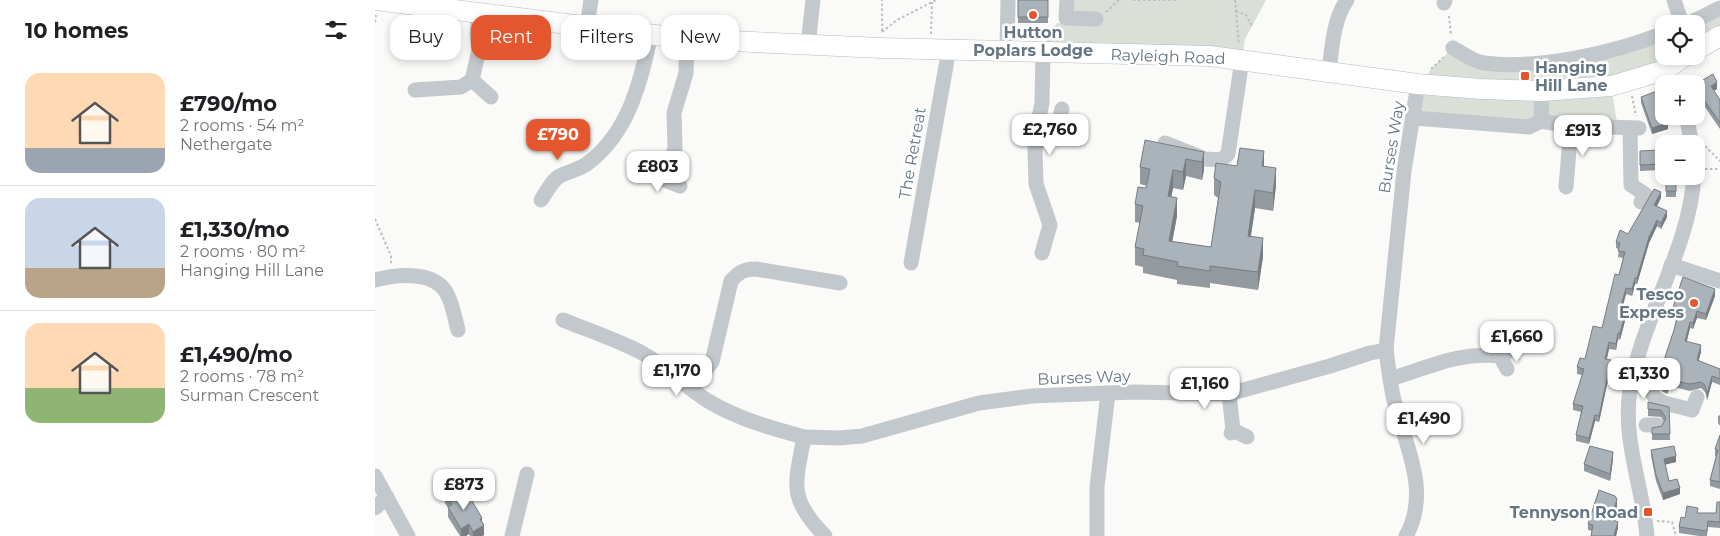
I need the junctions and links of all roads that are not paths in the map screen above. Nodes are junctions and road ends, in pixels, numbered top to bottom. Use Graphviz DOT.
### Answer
graph roads {
  1 [pos="375,0"];
  2 [pos="591,0"];
  3 [pos="813,0"];
  4 [pos="1008,0"];
  5 [pos="1067,0"];
  6 [pos="1347,0"];
  7 [pos="1673,0"];
  8 [pos="1720,8"];
  9 [pos="479,12"];
  10 [pos="589,15"];
  11 [pos="1679,15"];
  12 [pos="1705,16"];
  13 [pos="1096,19"];
  14 [pos="561,23"];
  15 [pos="651,35"];
  16 [pos="661,36"];
  17 [pos="1655,36"];
  18 [pos="1720,36"];
  19 [pos="739,42"];
  20 [pos="809,45"];
  21 [pos="1705,45"];
  22 [pos="1453,48"];
  23 [pos="939,49"];
  24 [pos="1007,50"];
  25 [pos="1043,52"];
  26 [pos="645,60"];
  27 [pos="686,60"];
  28 [pos="1242,60"];
  29 [pos="1678,65"];
  30 [pos="1329,71"];
  31 [pos="1671,75"];
  32 [pos="1655,79"];
  33 [pos="472,80"];
  34 [pos="1418,84"];
  35 [pos="415,90"];
  36 [pos="1542,92"];
  37 [pos="491,97"];
  38 [pos="1062,109"];
  39 [pos="1415,118"];
  40 [pos="1541,121"];
  41 [pos="1571,126"];
  42 [pos="1037,127"];
  43 [pos="1165,143"];
  44 [pos="647,173"];
  45 [pos="1695,185"];
  46 [pos="1566,187"];
  47 [pos="541,200"];
  48 [pos="1641,202"];
  49 [pos="1042,253"];
  50 [pos="911,263"];
  51 [pos="1671,265"];
  52 [pos="375,280"];
  53 [pos="1720,281"];
  54 [pos="840,283"];
  55 [pos="563,320"];
  56 [pos="458,330"];
  57 [pos="1512,345"];
  58 [pos="1386,350"];
  59 [pos="1391,379"];
  60 [pos="1633,380"];
  61 [pos="691,389"];
  62 [pos="1108,392"];
  63 [pos="1229,394"];
  64 [pos="1697,397"];
  65 [pos="1644,399"];
  66 [pos="1664,404"];
  67 [pos="804,436"];
  68 [pos="1247,437"];
  69 [pos="527,474"];
  70 [pos="375,476"];
  71 [pos="387,497"];
  72 [pos="375,508"];
  73 [pos="1647,529"];
  74 [pos="408,536"];
  75 [pos="512,536"];
  76 [pos="825,536"];
  77 [pos="1097,536"];
  78 [pos="1406,536"];
  1 -- 9 [label="main road, Rayleigh Road"];
  2 -- 10 [label="street"];
  3 -- 20 [label="street"];
  4 -- 24 [label="street"];
  5 -- 13 [label="street"];
  6 -- 30 [label="street"];
  7 -- 11 [label="street"];
  8 -- 12 [label="street"];
  9 -- 14 [label="main road, Rayleigh Road"];
  9 -- 33 [label="street"];
  15 -- 16 [label="main road, Rayleigh Road"];
  17 -- 22 [label="street"];
  18 -- 21 [label="main road"];
  19 -- 20 [label="main road, Rayleigh Road"];
  20 -- 23 [label="main road, Rayleigh Road"];
  23 -- 24 [label="main road, Rayleigh Road"];
  23 -- 50 [label="street, The Retreat"];
  24 -- 25 [label="main road, Rayleigh Road"];
  25 -- 28 [label="main road, Rayleigh Road"];
  25 -- 42 [label="street"];
  26 -- 47 [label="street"];
  27 -- 44 [label="street"];
  28 -- 30 [label="main road, Rayleigh Road"];
  28 -- 43 [label="street"];
  29 -- 31 [label="main road, Rayleigh Road"];
  30 -- 34 [label="main road, Rayleigh Road"];
  32 -- 36 [label="main road, Rayleigh Road"];
  33 -- 35 [label="street"];
  33 -- 37 [label="street"];
  34 -- 36 [label="main road, Rayleigh Road"];
  34 -- 39 [label="street, Burses Way"];
  36 -- 40 [label="street"];
  38 -- 42 [label="street"];
  39 -- 40 [label="street"];
  39 -- 58 [label="street, Burses Way"];
  40 -- 41 [label="street"];
  41 -- 46 [label="street"];
  41 -- 48 [label="street"];
  42 -- 49 [label="street"];
  45 -- 51 [label="street"];
  51 -- 53 [label="street"];
  51 -- 60 [label="street"];
  52 -- 56 [label="street"];
  54 -- 61 [label="street"];
  55 -- 61 [label="street, Burses Way"];
  57 -- 59 [label="street"];
  58 -- 59 [label="street"];
  58 -- 63 [label="street, Burses Way"];
  59 -- 78 [label="street"];
  60 -- 66 [label="street"];
  60 -- 73 [label="street"];
  61 -- 67 [label="street, Burses Way"];
  62 -- 63 [label="street, Burses Way"];
  62 -- 67 [label="street, Burses Way"];
  62 -- 77 [label="street"];
  63 -- 68 [label="street"];
  64 -- 66 [label="street"];
  65 -- 66 [label="street"];
  67 -- 76 [label="street"];
  69 -- 75 [label="street"];
  70 -- 71 [label="street"];
  71 -- 72 [label="street"];
  71 -- 74 [label="street"];
}
